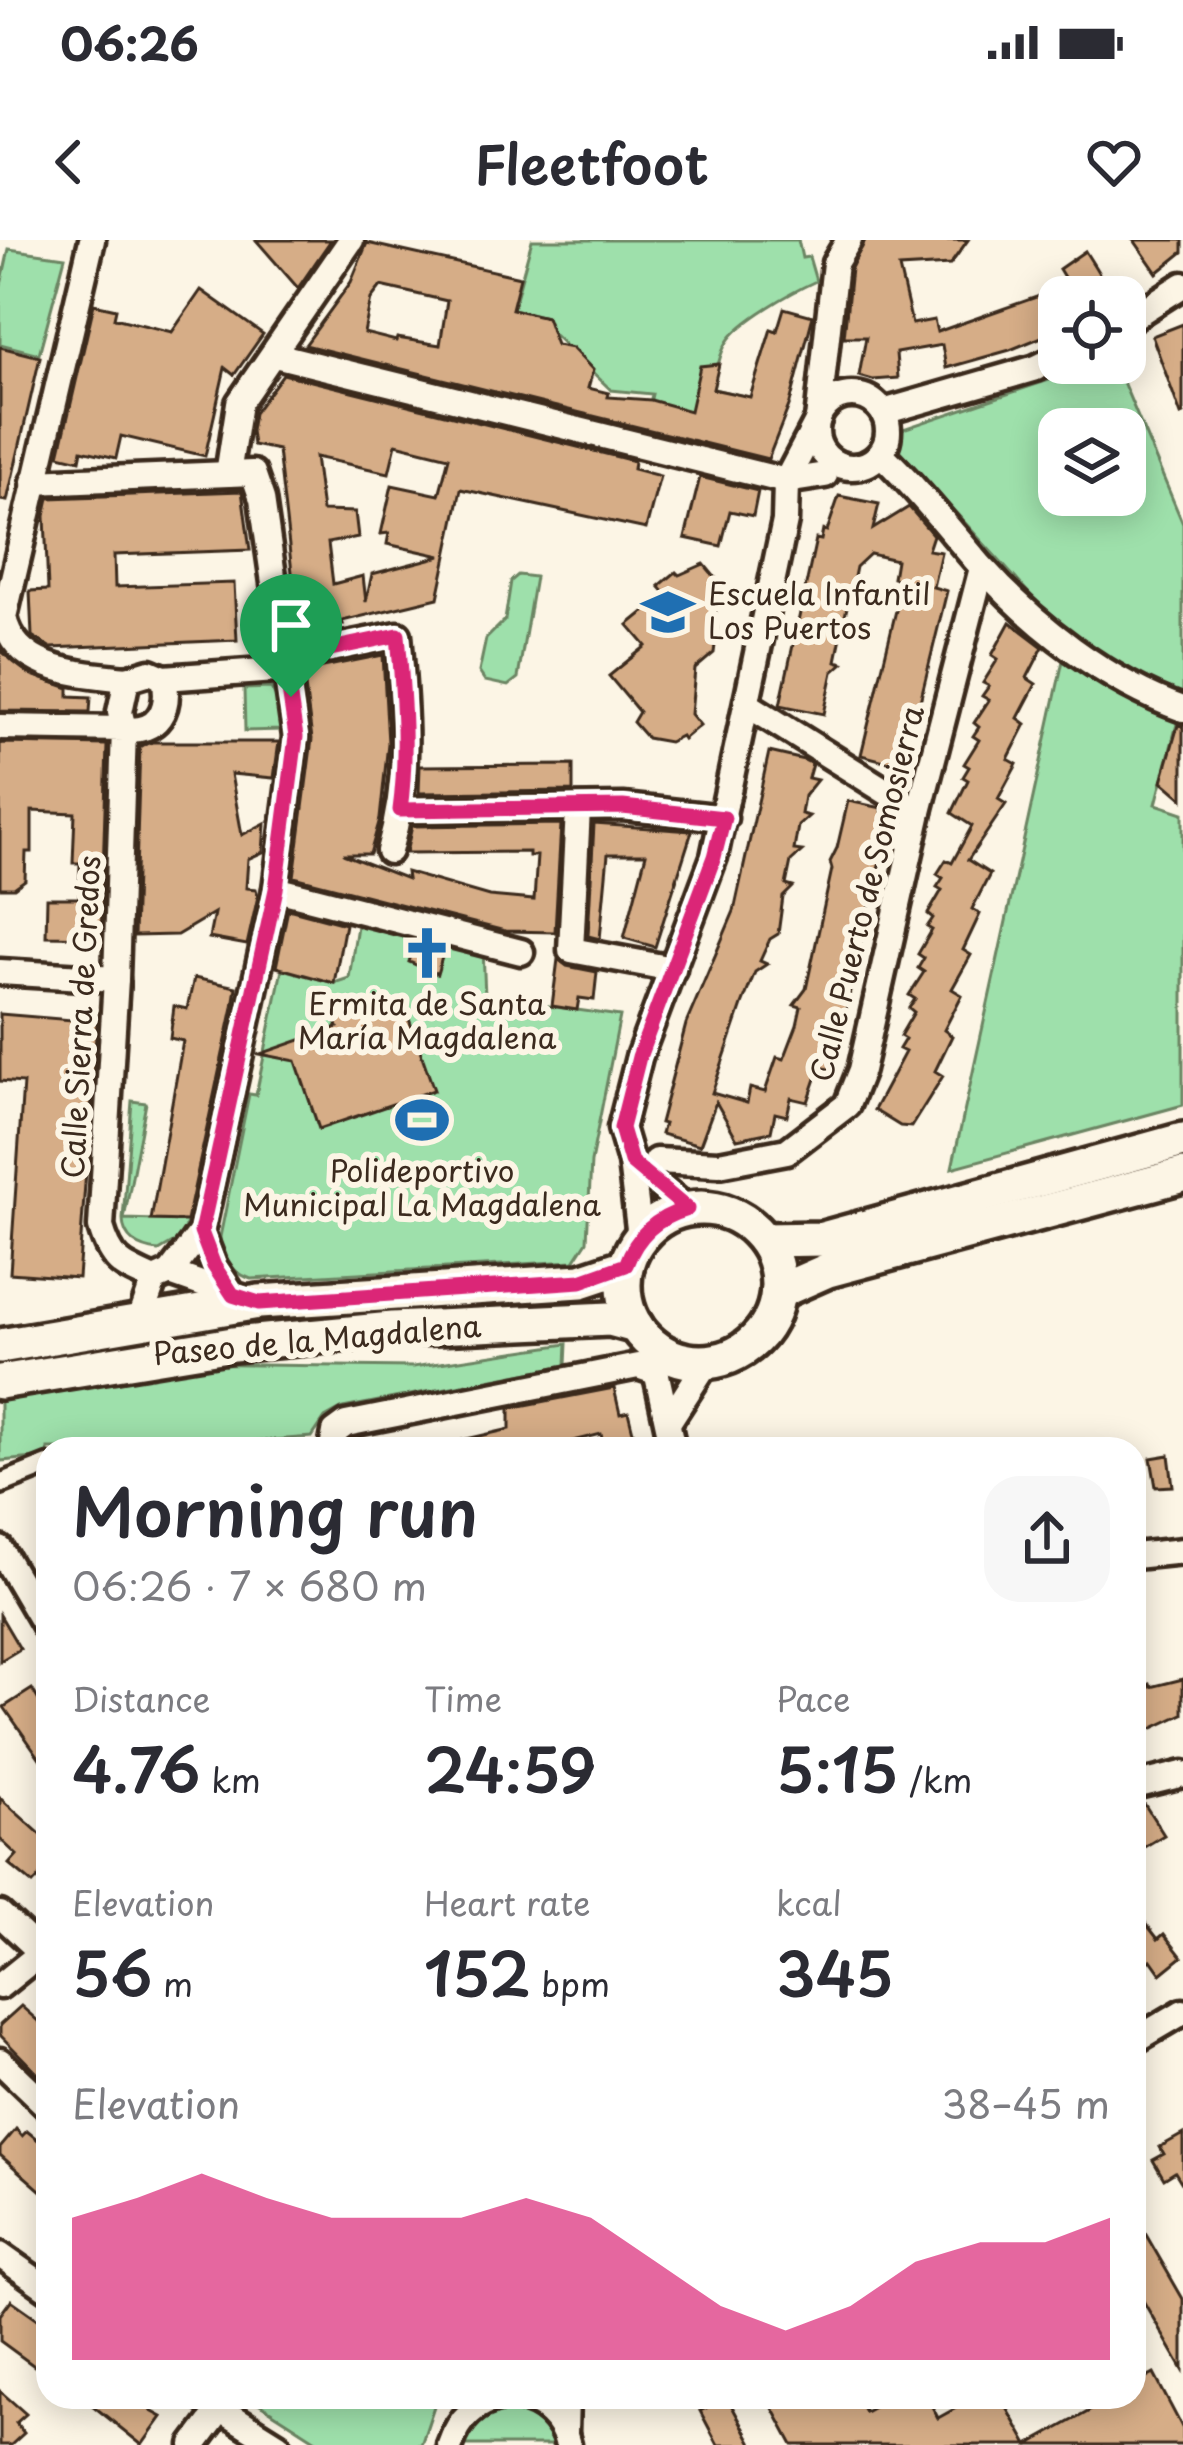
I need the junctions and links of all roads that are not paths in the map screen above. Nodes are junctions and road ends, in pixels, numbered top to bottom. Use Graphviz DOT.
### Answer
graph roads {
  1 [pos="92,240"];
  2 [pos="351,240"];
  3 [pos="849,240"];
  4 [pos="1183,285"];
  5 [pos="1146,309"];
  6 [pos="275,355"];
  7 [pos="1038,367"];
  8 [pos="883,412"];
  9 [pos="818,420"];
  10 [pos="881,454"];
  11 [pos="835,471"];
  12 [pos="241,474"];
  13 [pos="34,482"];
  14 [pos="786,482"];
  15 [pos="785,521"];
  16 [pos="982,568"];
  17 [pos="285,664"];
  18 [pos="164,677"];
  19 [pos="127,679"];
  20 [pos="748,704"];
  21 [pos="1183,709"];
  22 [pos="0,727"];
  23 [pos="124,730"];
  24 [pos="578,808"];
  25 [pos="400,810"];
  26 [pos="919,812"];
  27 [pos="724,818"];
  28 [pos="389,851"];
  29 [pos="276,889"];
  30 [pos="521,952"];
  31 [pos="673,969"];
  32 [pos="0,972"];
  33 [pos="116,979"];
  34 [pos="1183,1140"];
  35 [pos="644,1161"];
  36 [pos="1183,1175"];
  37 [pos="687,1209"];
  38 [pos="201,1232"];
  39 [pos="764,1240"];
  40 [pos="633,1251"];
  41 [pos="162,1276"];
  42 [pos="778,1292"];
  43 [pos="246,1299"];
  44 [pos="140,1320"];
  45 [pos="0,1346"];
  46 [pos="647,1347"];
  47 [pos="707,1362"];
  48 [pos="0,1382"];
  49 [pos="669,1421"];
  50 [pos="333,1437"];
  51 [pos="671,1437"];
  52 [pos="36,1470"];
  53 [pos="0,1484"];
  54 [pos="0,1549"];
  55 [pos="1183,1551"];
  56 [pos="1146,1555"];
  57 [pos="36,1610"];
  58 [pos="1183,1774"];
  59 [pos="1146,1783"];
  60 [pos="0,1914"];
  61 [pos="36,1948"];
  62 [pos="36,1962"];
  63 [pos="0,1986"];
  64 [pos="1183,2012"];
  65 [pos="1146,2034"];
  66 [pos="0,2061"];
  67 [pos="36,2096"];
  68 [pos="0,2255"];
  69 [pos="36,2280"];
  70 [pos="208,2409"];
  71 [pos="220,2409"];
  72 [pos="461,2409"];
  73 [pos="546,2409"];
  74 [pos="567,2409"];
  75 [pos="568,2440"];
  76 [pos="194,2445"];
  77 [pos="278,2445"];
  78 [pos="451,2445"];
  1 -- 13 [label="street"];
  2 -- 6 [label="street"];
  3 -- 9 [label="street"];
  4 -- 5 [label="street"];
  6 -- 12 [label="street"];
  6 -- 14 [label="street"];
  7 -- 8 [label="street"];
  8 -- 9 [label="street"];
  8 -- 10 [label="street"];
  9 -- 11 [label="street"];
  9 -- 14 [label="street"];
  10 -- 11 [label="street"];
  10 -- 16 [label="street"];
  11 -- 14 [label="street"];
  11 -- 15 [label="street"];
  12 -- 13 [label="street"];
  12 -- 17 [label="street"];
  13 -- 19 [label="street"];
  14 -- 15 [label="street"];
  15 -- 20 [label="street"];
  16 -- 21 [label="street"];
  16 -- 26 [label="street, Calle Puerto de Somosierra"];
  17 -- 18 [label="street"];
  17 -- 25 [label="street"];
  17 -- 29 [label="street"];
  18 -- 19 [label="street"];
  18 -- 23 [label="street"];
  19 -- 23 [label="street"];
  20 -- 26 [label="street"];
  20 -- 27 [label="street"];
  22 -- 23 [label="street"];
  23 -- 33 [label="street, Calle Sierra de Gredos"];
  24 -- 25 [label="street"];
  24 -- 27 [label="street"];
  24 -- 31 [label="street"];
  25 -- 28 [label="street"];
  26 -- 35 [label="street, Calle Puerto de Somosierra"];
  27 -- 31 [label="street"];
  29 -- 30 [label="street"];
  29 -- 38 [label="street"];
  31 -- 35 [label="street"];
  32 -- 33 [label="street"];
  33 -- 41 [label="street, Calle Sierra de Gredos"];
  34 -- 39 [label="main road"];
  35 -- 37 [label="street"];
  35 -- 40 [label="street"];
  36 -- 42 [label="main road"];
  37 -- 39 [label="main road"];
  37 -- 40 [label="main road"];
  38 -- 41 [label="street"];
  38 -- 43 [label="street"];
  39 -- 42 [label="main road"];
  40 -- 43 [label="main road, Paseo de la Magdalena"];
  40 -- 46 [label="main road"];
  41 -- 43 [label="street, Calle Sierra de Gredos"];
  41 -- 44 [label="street"];
  42 -- 47 [label="main road"];
  43 -- 44 [label="main road, Paseo de la Magdalena"];
  44 -- 45 [label="main road, Paseo de la Magdalena"];
  46 -- 47 [label="main road"];
  46 -- 48 [label="main road, Paseo de la Magdalena"];
  46 -- 49 [label="street"];
  46 -- 50 [label="street"];
  47 -- 49 [label="street"];
  49 -- 51 [label="street"];
  52 -- 53 [label="street"];
  54 -- 57 [label="street"];
  55 -- 56 [label="street"];
  58 -- 59 [label="street"];
  60 -- 61 [label="street"];
  62 -- 63 [label="street"];
  64 -- 65 [label="street"];
  66 -- 67 [label="street"];
  68 -- 69 [label="street"];
  70 -- 76 [label="street"];
  71 -- 77 [label="street"];
  72 -- 78 [label="street"];
  73 -- 75 [label="street"];
  74 -- 75 [label="street"];
}
